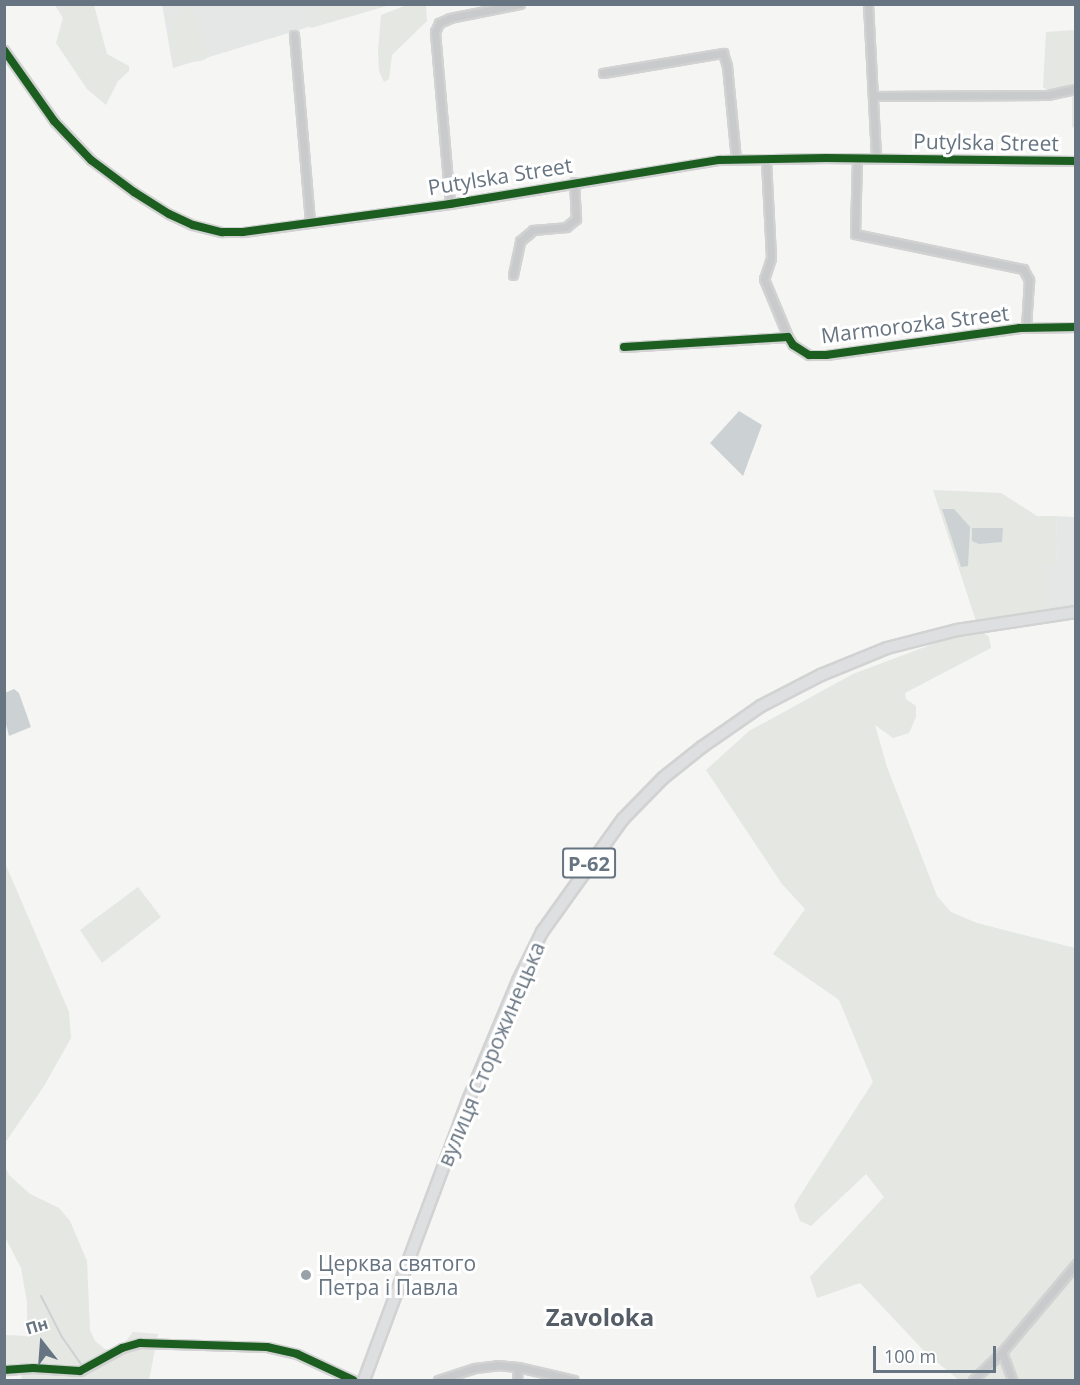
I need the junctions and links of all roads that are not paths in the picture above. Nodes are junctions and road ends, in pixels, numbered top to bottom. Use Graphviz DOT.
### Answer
graph roads {
  1 [pos="520,4"];
  2 [pos="868,4"];
  3 [pos="294,35"];
  4 [pos="4,50"];
  5 [pos="603,73"];
  6 [pos="1076,89"];
  7 [pos="873,96"];
  8 [pos="857,158"];
  9 [pos="876,159"];
  10 [pos="736,160"];
  11 [pos="766,161"];
  12 [pos="1076,161"];
  13 [pos="574,182"];
  14 [pos="450,204"];
  15 [pos="310,222"];
  16 [pos="513,275"];
  17 [pos="1076,327"];
  18 [pos="1026,328"];
  19 [pos="788,337"];
  20 [pos="624,347"];
  21 [pos="1076,612"];
  22 [pos="1076,1264"];
  23 [pos="1002,1353"];
  24 [pos="518,1367"];
  25 [pos="4,1370"];
  26 [pos="354,1380"];
  27 [pos="364,1380"];
  28 [pos="438,1380"];
  29 [pos="517,1380"];
  30 [pos="574,1380"];
  31 [pos="973,1380"];
  32 [pos="1012,1380"];
  1 -- 14 [label="street"];
  2 -- 7 [label="street"];
  3 -- 15 [label="street"];
  4 -- 15 [label="street, Putylska Street"];
  5 -- 10 [label="street"];
  6 -- 7 [label="street"];
  7 -- 9 [label="street"];
  8 -- 9 [label="street, Putylska Street"];
  8 -- 11 [label="street, Putylska Street"];
  8 -- 18 [label="street"];
  9 -- 12 [label="street, Putylska Street"];
  10 -- 11 [label="street, Putylska Street"];
  10 -- 13 [label="street, Putylska Street"];
  11 -- 19 [label="street"];
  13 -- 14 [label="street, Putylska Street"];
  13 -- 16 [label="street"];
  14 -- 15 [label="street, Putylska Street"];
  17 -- 18 [label="street, Marmorozka Street"];
  18 -- 19 [label="street, Marmorozka Street"];
  19 -- 20 [label="street"];
  21 -- 27 [label="main road, вулиця Сторожинецька / Р-62"];
  22 -- 23 [label="street"];
  23 -- 31 [label="street"];
  23 -- 32 [label="street"];
  24 -- 28 [label="street"];
  24 -- 29 [label="street"];
  24 -- 30 [label="street"];
  25 -- 26 [label="street"];
}
